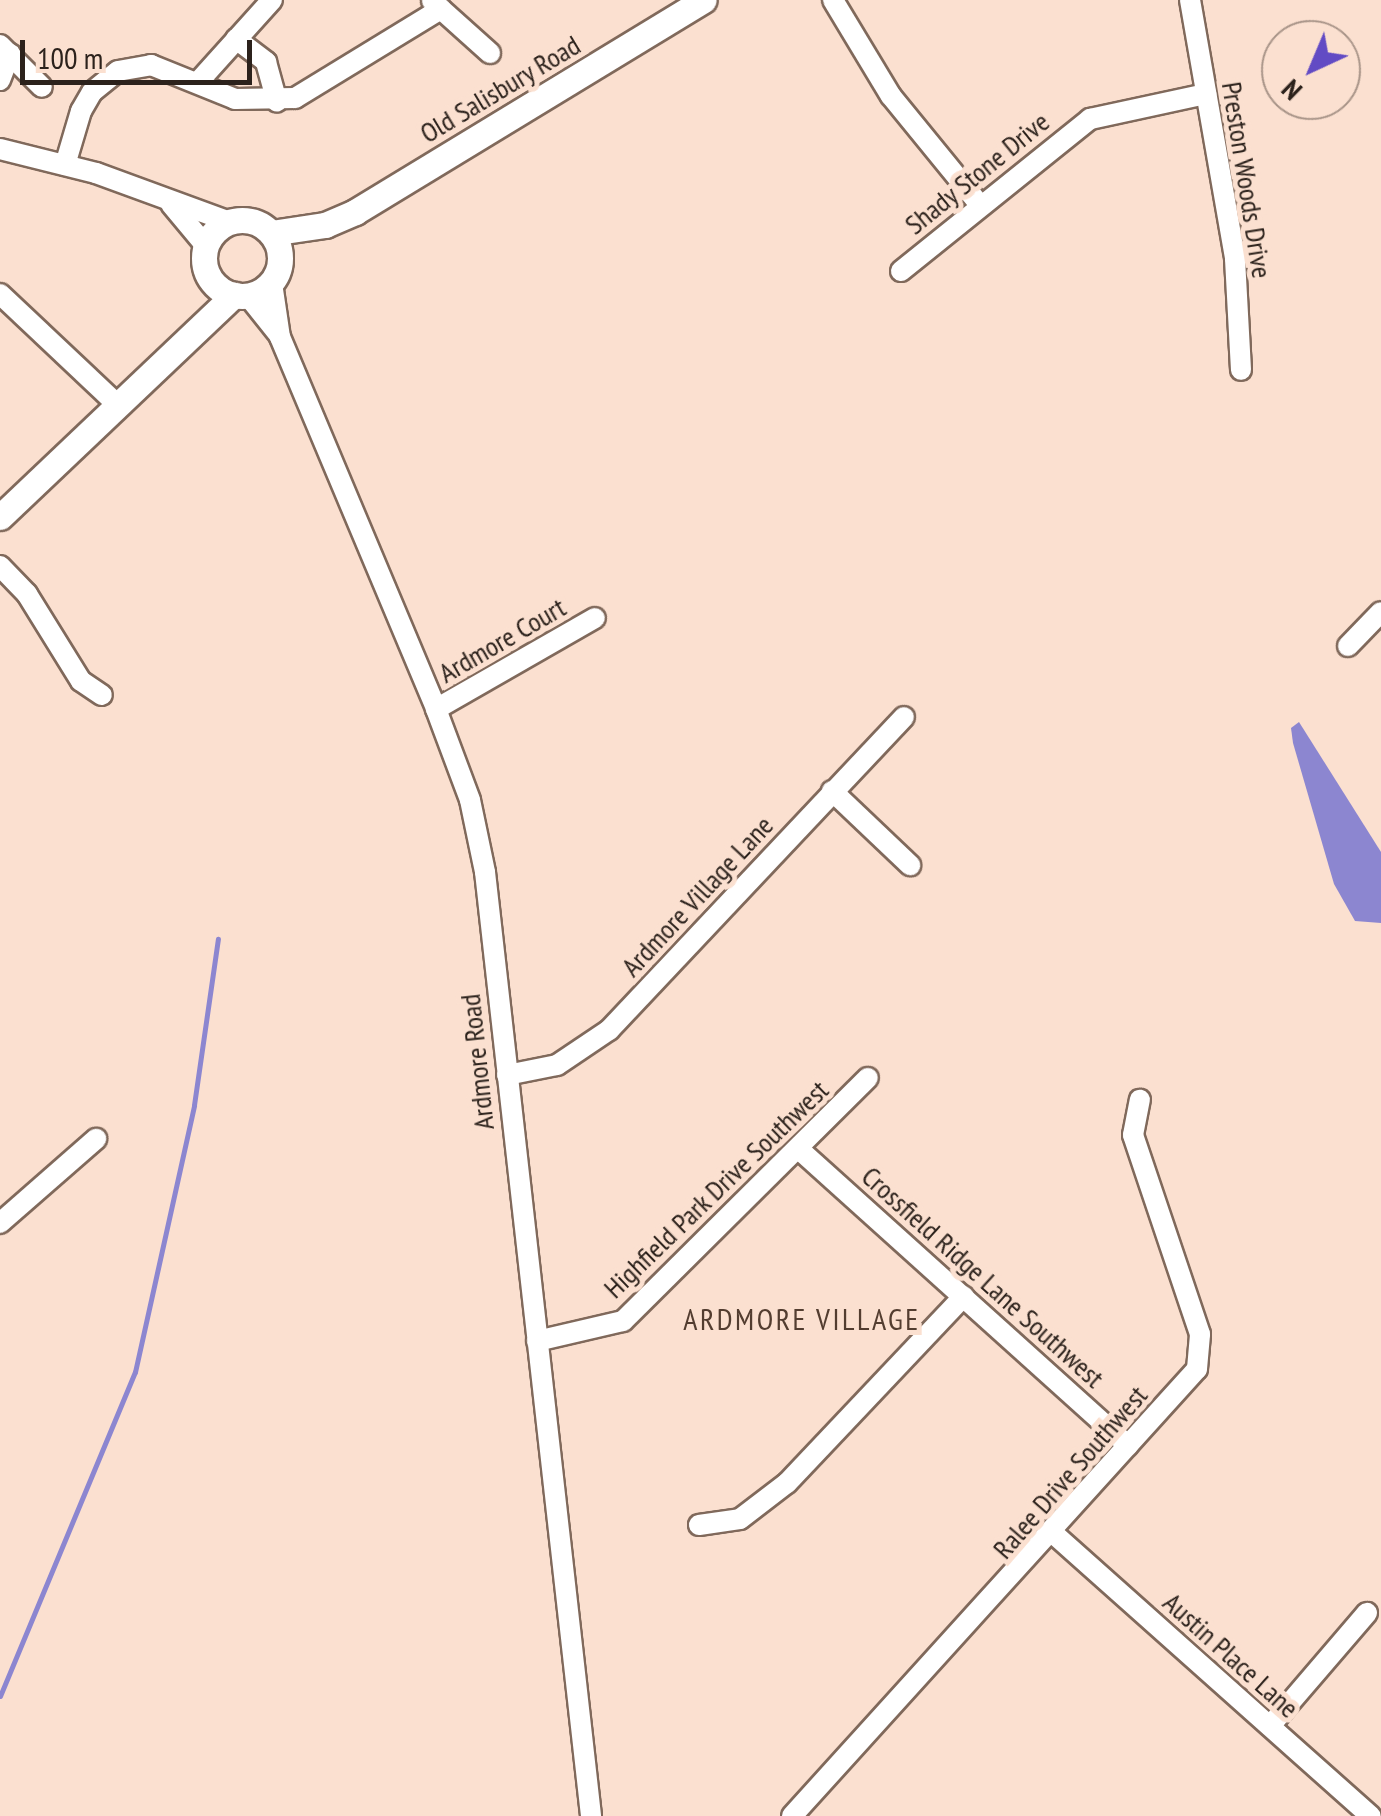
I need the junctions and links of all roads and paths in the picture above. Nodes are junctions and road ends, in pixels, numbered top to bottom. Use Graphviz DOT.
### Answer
graph roads {
  1 [pos="272,0"];
  2 [pos="704,0"];
  3 [pos="833,0"];
  4 [pos="1190,0"];
  5 [pos="436,5"];
  6 [pos="236,39"];
  7 [pos="5,49"];
  8 [pos="490,53"];
  9 [pos="0,80"];
  10 [pos="199,81"];
  11 [pos="42,87"];
  12 [pos="1206,94"];
  13 [pos="277,102"];
  14 [pos="0,149"];
  15 [pos="65,165"];
  16 [pos="170,203"];
  17 [pos="980,204"];
  18 [pos="230,222"];
  19 [pos="325,226"];
  20 [pos="272,233"];
  21 [pos="206,246"];
  22 [pos="901,271"];
  23 [pos="276,275"];
  24 [pos="231,291"];
  25 [pos="0,294"];
  26 [pos="280,337"];
  27 [pos="1241,370"];
  28 [pos="119,406"];
  29 [pos="0,517"];
  30 [pos="0,566"];
  31 [pos="1381,612"];
  32 [pos="595,618"];
  33 [pos="1348,646"];
  34 [pos="102,695"];
  35 [pos="436,709"];
  36 [pos="904,717"];
  37 [pos="832,792"];
  38 [pos="910,865"];
  39 [pos="507,1075"];
  40 [pos="868,1078"];
  41 [pos="1140,1100"];
  42 [pos="96,1138"];
  43 [pos="801,1150"];
  44 [pos="0,1224"];
  45 [pos="964,1296"];
  46 [pos="537,1341"];
  47 [pos="1128,1445"];
  48 [pos="698,1524"];
  49 [pos="1054,1534"];
  50 [pos="1367,1613"];
  51 [pos="1270,1726"];
  52 [pos="590,1816"];
  53 [pos="792,1816"];
  54 [pos="1371,1816"];
  1 -- 6 [label="street"];
  2 -- 19 [label="main road, Old Salisbury Road"];
  3 -- 17 [label="street"];
  4 -- 12 [label="street, Preston Woods Drive"];
  5 -- 8 [label="street"];
  5 -- 13 [label="street"];
  6 -- 10 [label="street"];
  6 -- 13 [label="street"];
  7 -- 9 [label="street"];
  7 -- 11 [label="street"];
  10 -- 13 [label="street"];
  10 -- 15 [label="street"];
  12 -- 17 [label="street, Shady Stone Drive"];
  12 -- 27 [label="street, Preston Woods Drive"];
  14 -- 15 [label="street"];
  15 -- 16 [label="street"];
  16 -- 18 [label="street"];
  16 -- 21 [label="street"];
  17 -- 22 [label="street, Shady Stone Drive"];
  18 -- 20 [label="main road, Old Salisbury Road"];
  18 -- 21 [label="main road"];
  19 -- 20 [label="main road, Old Salisbury Road"];
  19 -- 23 [label="main road, Old Salisbury Road"];
  20 -- 23 [label="main road"];
  21 -- 24 [label="main road"];
  23 -- 24 [label="main road, Old Salisbury Road"];
  23 -- 26 [label="street, Ardmore Road"];
  24 -- 26 [label="street, Ardmore Road"];
  24 -- 28 [label="main road"];
  25 -- 28 [label="street"];
  26 -- 35 [label="street, Ardmore Road"];
  28 -- 29 [label="main road"];
  30 -- 34 [label="street"];
  31 -- 33 [label="street"];
  32 -- 35 [label="street, Ardmore Court"];
  35 -- 39 [label="street, Ardmore Road"];
  36 -- 37 [label="street, Ardmore Village Lane"];
  37 -- 38 [label="street"];
  37 -- 39 [label="street, Ardmore Village Lane"];
  39 -- 46 [label="street, Ardmore Road"];
  40 -- 43 [label="street, Highfield Park Drive Southwest"];
  41 -- 47 [label="street, Ralee Drive Southwest"];
  42 -- 44 [label="street"];
  43 -- 45 [label="street, Crossfield Ridge Lane Southwest"];
  43 -- 46 [label="street, Highfield Park Drive Southwest"];
  45 -- 47 [label="street, Crossfield Ridge Lane Southwest"];
  45 -- 48 [label="street"];
  46 -- 52 [label="street, Ardmore Road"];
  47 -- 49 [label="street, Ralee Drive Southwest"];
  49 -- 51 [label="street, Austin Place Lane"];
  49 -- 53 [label="street, Ralee Drive Southwest"];
  50 -- 51 [label="street"];
  51 -- 54 [label="street, Austin Place Lane"];
}
